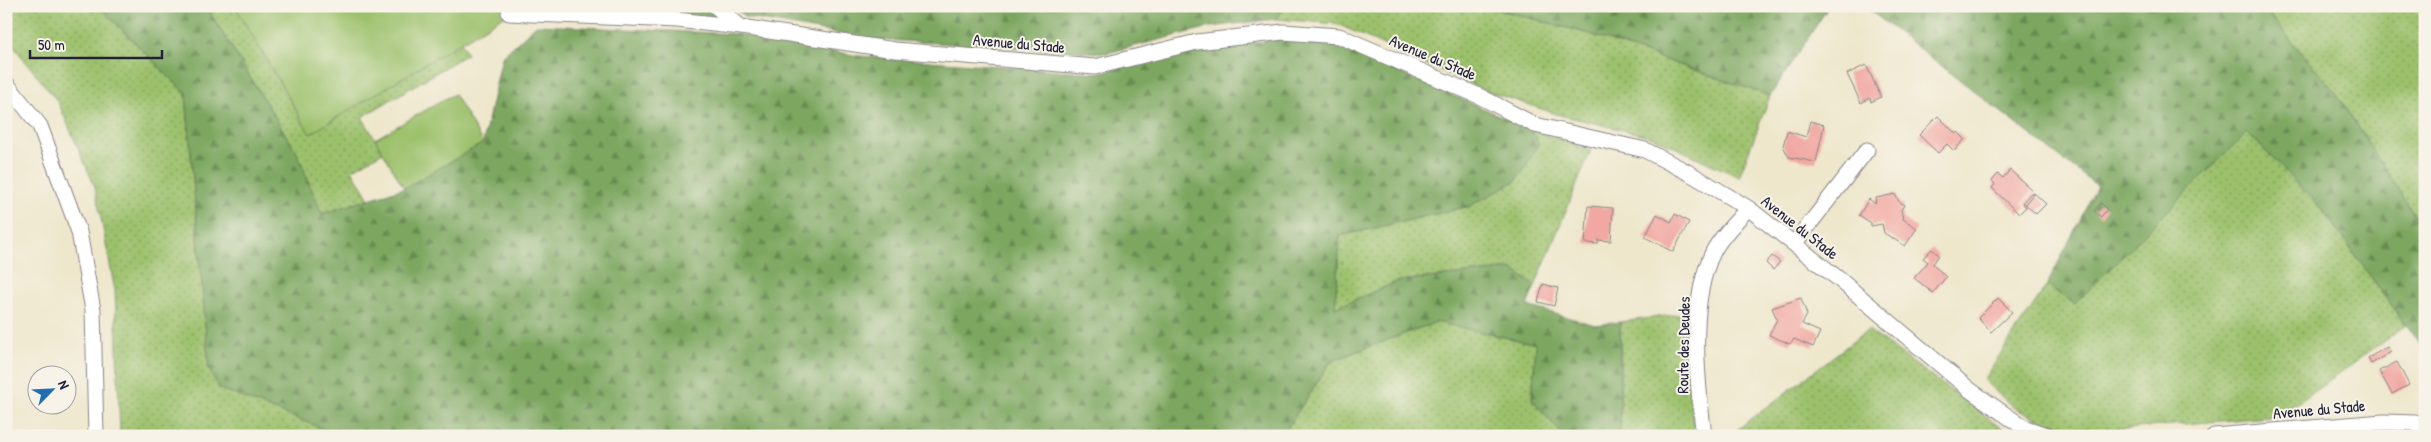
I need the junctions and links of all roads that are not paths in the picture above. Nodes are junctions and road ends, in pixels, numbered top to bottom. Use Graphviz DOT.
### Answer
graph roads {
  1 [pos="715,6"];
  2 [pos="508,13"];
  3 [pos="741,27"];
  4 [pos="6,83"];
  5 [pos="1867,150"];
  6 [pos="1748,208"];
  7 [pos="1794,244"];
  8 [pos="2425,430"];
  9 [pos="96,436"];
  10 [pos="1704,436"];
  11 [pos="2049,436"];
  12 [pos="2214,436"];
  1 -- 3 [label="street"];
  2 -- 3 [label="street, Avenue du Stade"];
  3 -- 6 [label="street, Avenue du Stade"];
  4 -- 9 [label="street"];
  5 -- 7 [label="street"];
  6 -- 7 [label="street, Avenue du Stade"];
  6 -- 10 [label="street, Route des Deudes"];
  7 -- 11 [label="street, Avenue du Stade"];
  8 -- 12 [label="street, Avenue du Stade"];
}
